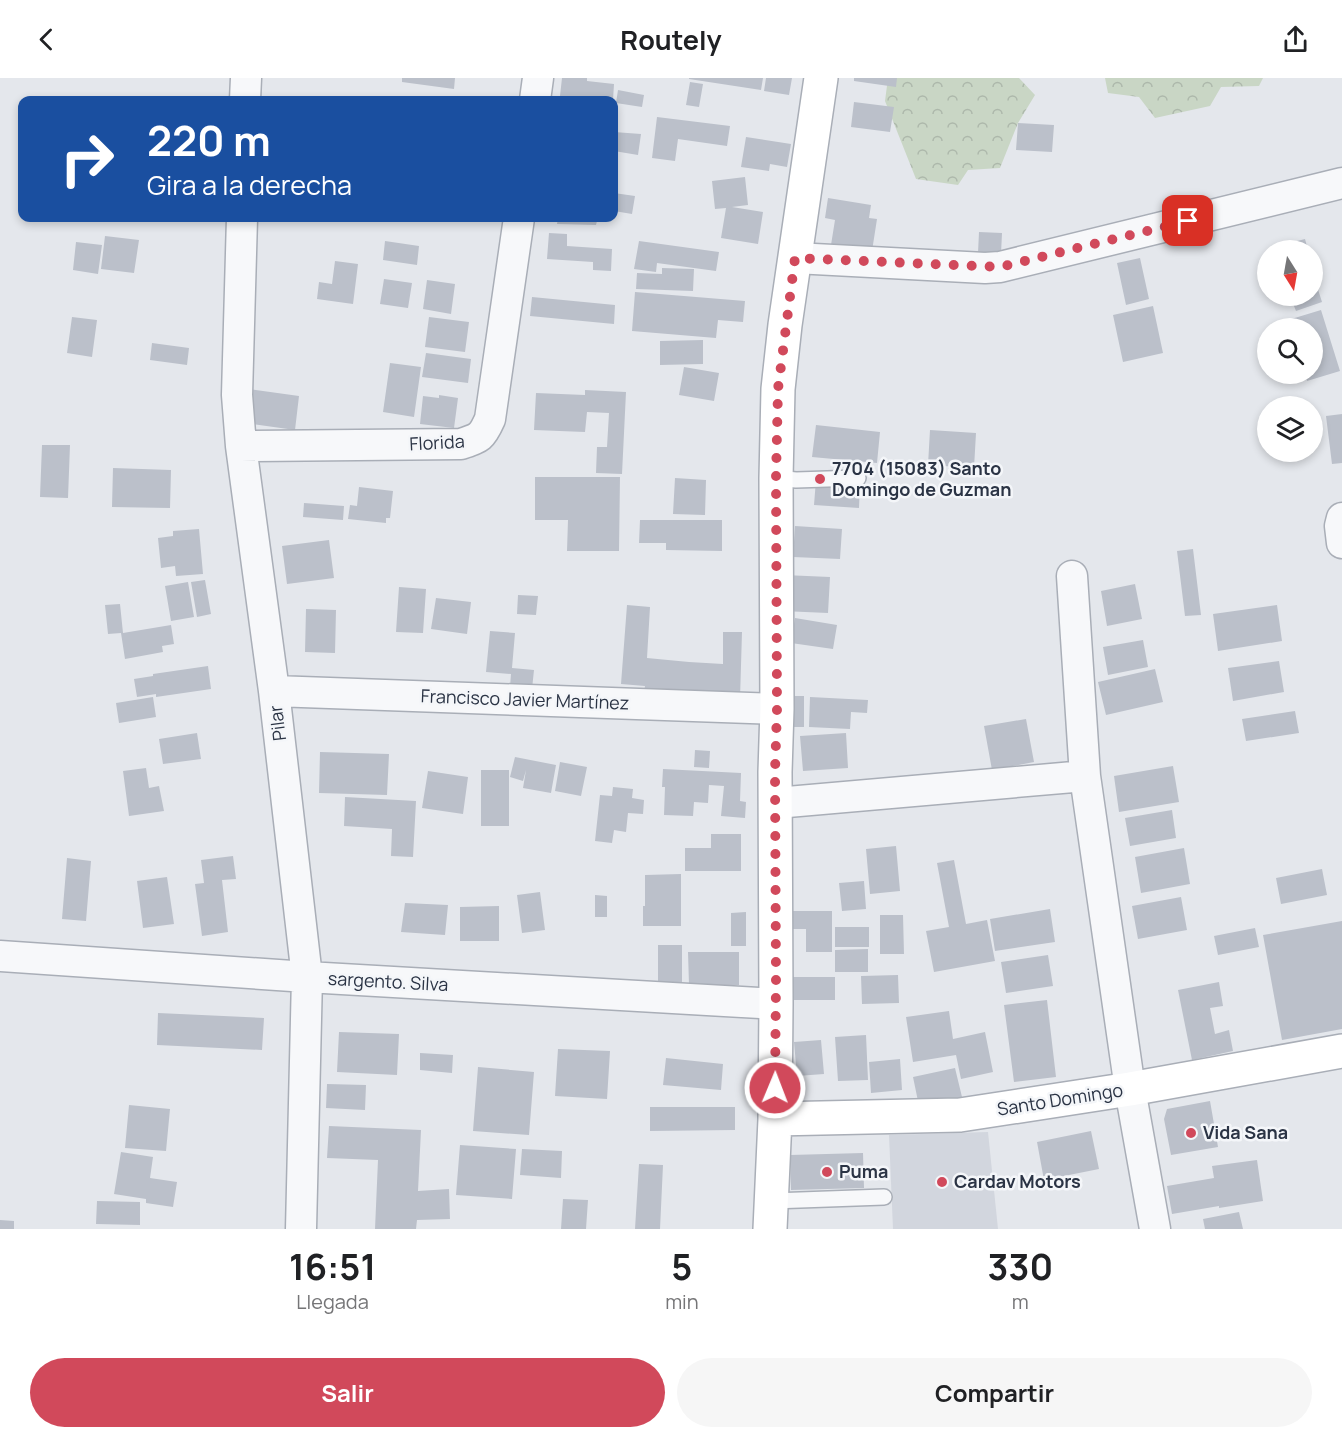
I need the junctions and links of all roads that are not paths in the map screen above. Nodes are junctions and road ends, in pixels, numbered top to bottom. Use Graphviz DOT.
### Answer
graph roads {
  1 [pos="246,78"];
  2 [pos="538,78"];
  3 [pos="821,78"];
  4 [pos="245,96"];
  5 [pos="536,96"];
  6 [pos="1342,183"];
  7 [pos="242,222"];
  8 [pos="518,222"];
  9 [pos="795,258"];
  10 [pos="241,446"];
  11 [pos="776,478"];
  12 [pos="858,478"];
  13 [pos="1342,518"];
  14 [pos="1342,543"];
  15 [pos="1072,576"];
  16 [pos="274,691"];
  17 [pos="777,709"];
  18 [pos="1084,776"];
  19 [pos="776,803"];
  20 [pos="0,956"];
  21 [pos="307,977"];
  22 [pos="776,1004"];
  23 [pos="1342,1051"];
  24 [pos="1130,1089"];
  25 [pos="775,1119"];
  26 [pos="884,1197"];
  27 [pos="771,1215"];
  28 [pos="302,1229"];
  29 [pos="1155,1229"];
  1 -- 4 [label="street"];
  2 -- 5 [label="street"];
  3 -- 9 [label="street"];
  6 -- 9 [label="street"];
  7 -- 10 [label="street, Pilar"];
  8 -- 10 [label="street, Florida"];
  9 -- 11 [label="street"];
  10 -- 16 [label="street, Pilar"];
  11 -- 12 [label="lane"];
  11 -- 17 [label="street"];
  13 -- 14 [label="street"];
  15 -- 18 [label="street"];
  16 -- 17 [label="street, Francisco Javier Martínez"];
  16 -- 21 [label="street, Pilar"];
  17 -- 19 [label="street"];
  18 -- 19 [label="street"];
  18 -- 24 [label="street"];
  19 -- 22 [label="street"];
  20 -- 21 [label="street, sargento. Silva"];
  21 -- 22 [label="street, sargento. Silva"];
  21 -- 28 [label="street, Pilar"];
  22 -- 25 [label="street"];
  23 -- 24 [label="street, Santo Domingo"];
  24 -- 25 [label="street, Santo Domingo"];
  24 -- 29 [label="street"];
  25 -- 27 [label="street"];
  26 -- 27 [label="lane"];
}
